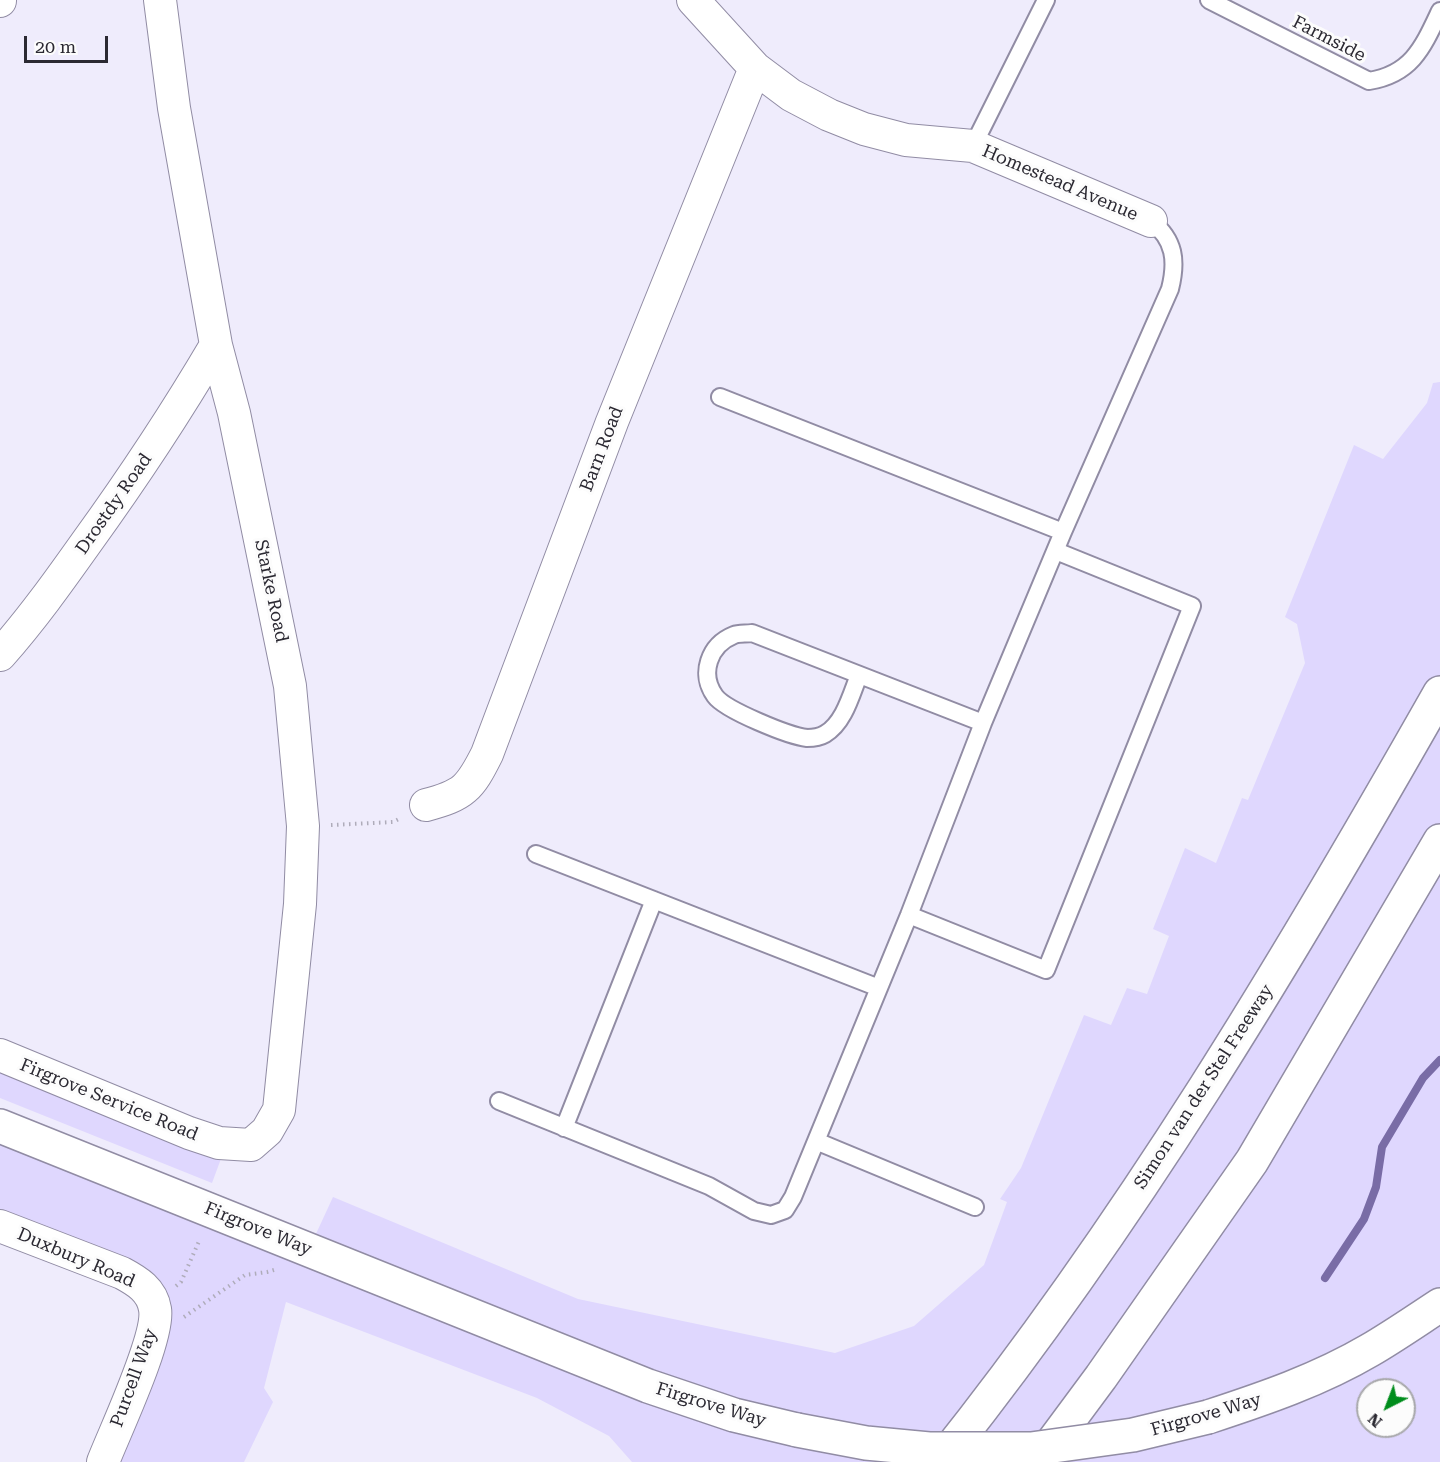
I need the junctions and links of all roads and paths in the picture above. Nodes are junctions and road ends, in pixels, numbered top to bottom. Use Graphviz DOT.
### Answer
graph roads {
  1 [pos="160,0"];
  2 [pos="693,0"];
  3 [pos="1046,0"];
  4 [pos="1209,0"];
  5 [pos="1440,11"];
  6 [pos="755,68"];
  7 [pos="973,146"];
  8 [pos="1151,221"];
  9 [pos="216,345"];
  10 [pos="720,397"];
  11 [pos="1064,532"];
  12 [pos="1056,551"];
  13 [pos="0,655"];
  14 [pos="859,675"];
  15 [pos="1440,693"];
  16 [pos="983,723"];
  17 [pos="426,805"];
  18 [pos="303,826"];
  19 [pos="1440,841"];
  20 [pos="536,854"];
  21 [pos="654,900"];
  22 [pos="909,915"];
  23 [pos="879,988"];
  24 [pos="0,1055"];
  25 [pos="499,1101"];
  26 [pos="0,1126"];
  27 [pos="564,1128"];
  28 [pos="816,1141"];
  29 [pos="219,1143"];
  30 [pos="975,1207"];
  31 [pos="0,1226"];
  32 [pos="202,1233"];
  33 [pos="282,1266"];
  34 [pos="150,1294"];
  35 [pos="1440,1305"];
  36 [pos="155,1328"];
  37 [pos="103,1462"];
  38 [pos="940,1462"];
  39 [pos="1038,1462"];
  1 -- 9 [label="street, Starke Road"];
  2 -- 6 [label="street, Homestead Avenue"];
  3 -- 7 [label="lane"];
  4 -- 5 [label="lane, Farmside"];
  6 -- 7 [label="street, Homestead Avenue"];
  6 -- 17 [label="street, Barn Road"];
  7 -- 8 [label="street, Homestead Avenue"];
  8 -- 11 [label="lane"];
  9 -- 13 [label="street, Drostdy Road"];
  9 -- 18 [label="street, Starke Road"];
  10 -- 11 [label="lane"];
  11 -- 12 [label="lane"];
  12 -- 16 [label="lane"];
  12 -- 22 [label="lane"];
  14 -- 14 [label="lane"];
  14 -- 16 [label="lane"];
  15 -- 38 [label="main road, Simon van der Stel Freeway"];
  16 -- 22 [label="lane"];
  17 -- 18 [label="path"];
  18 -- 29 [label="street, Starke Road"];
  19 -- 39 [label="main road"];
  20 -- 21 [label="lane"];
  21 -- 23 [label="lane"];
  21 -- 27 [label="lane"];
  22 -- 23 [label="lane"];
  23 -- 28 [label="lane"];
  24 -- 29 [label="street, Firgrove Service Road"];
  25 -- 27 [label="lane"];
  26 -- 35 [label="main road, Firgrove Way, bridge"];
  27 -- 28 [label="lane"];
  28 -- 30 [label="lane"];
  31 -- 34 [label="street, Duxbury Road"];
  32 -- 34 [label="path"];
  33 -- 36 [label="path"];
  34 -- 36 [label="street, Purcell Way"];
  36 -- 37 [label="street, Purcell Way"];
}
